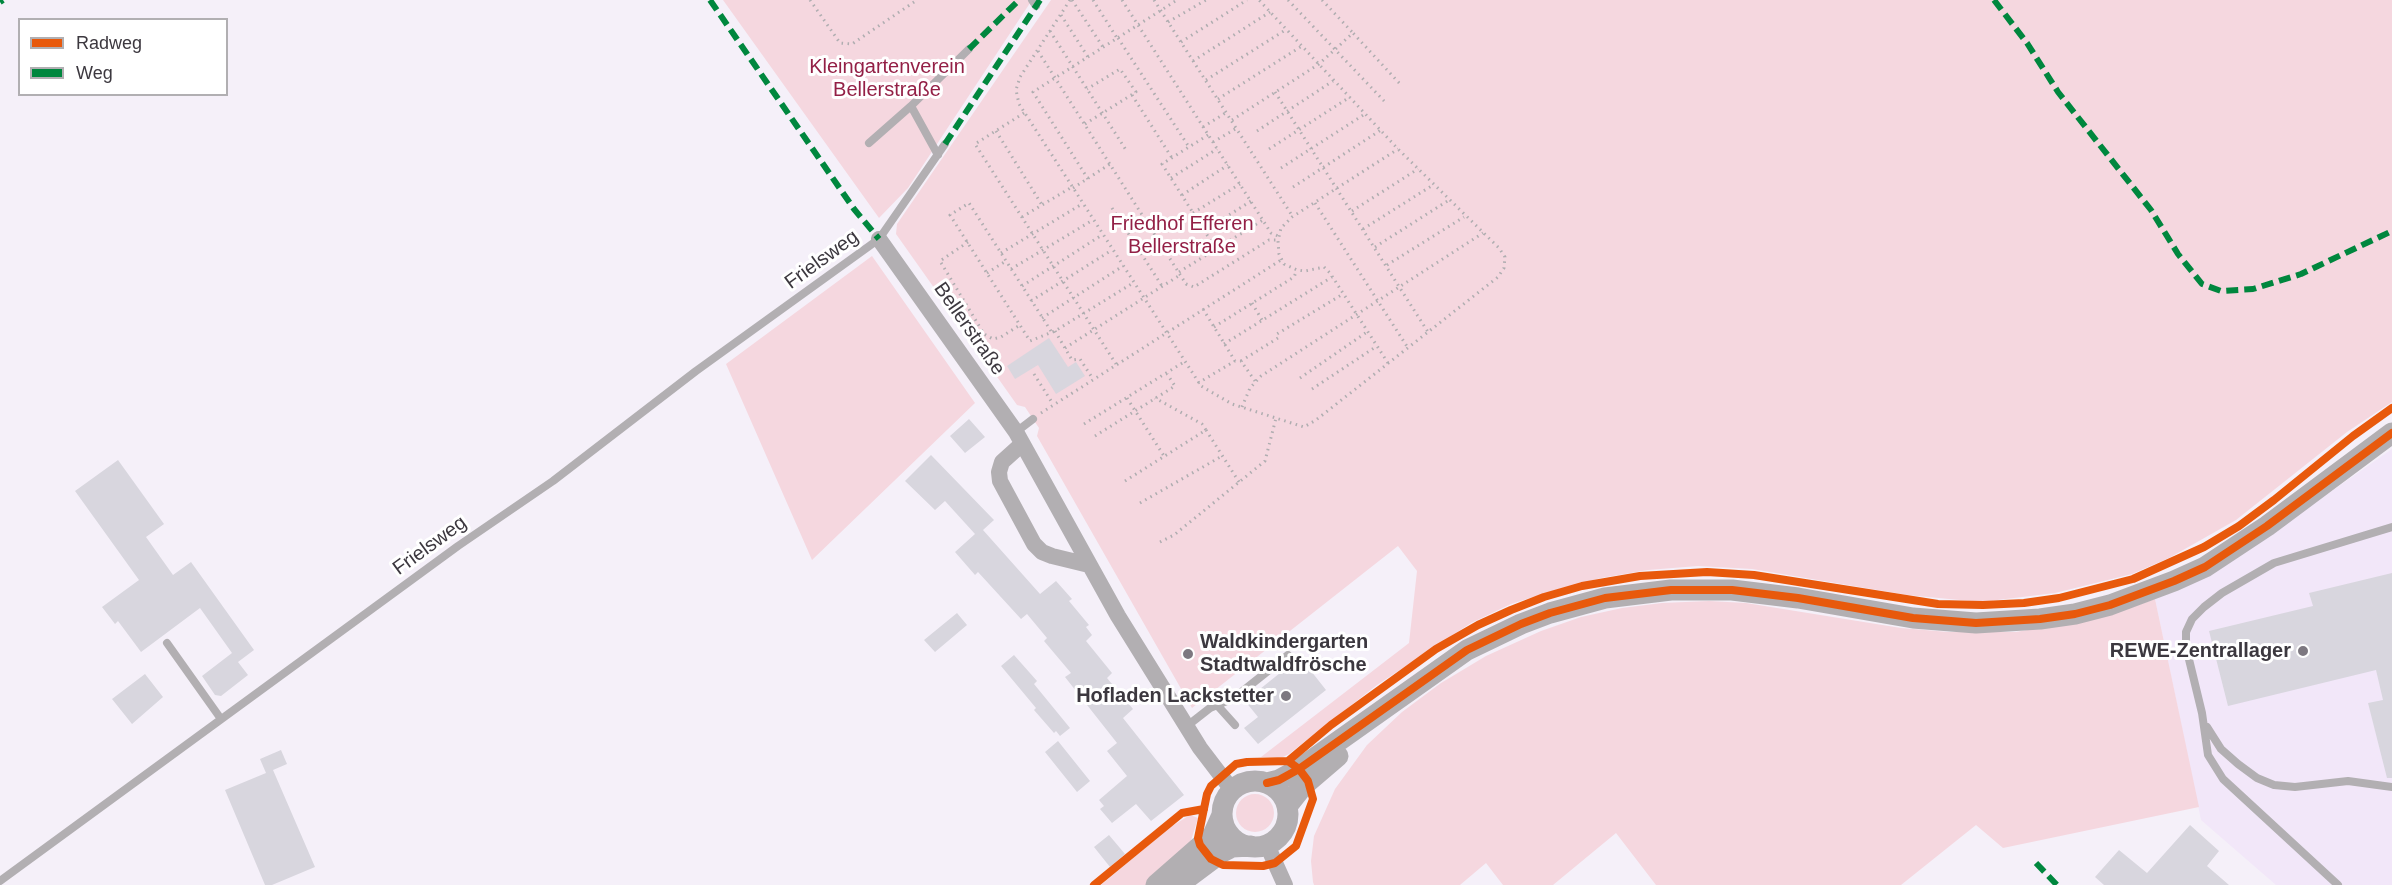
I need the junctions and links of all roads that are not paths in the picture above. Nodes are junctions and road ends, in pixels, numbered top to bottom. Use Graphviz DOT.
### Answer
graph roads {
  1 [pos="969,49"];
  2 [pos="911,106"];
  3 [pos="869,143"];
  4 [pos="945,144"];
  5 [pos="938,155"];
  6 [pos="879,239"];
  7 [pos="1033,419"];
  8 [pos="2392,433"];
  9 [pos="1019,438"];
  10 [pos="2392,527"];
  11 [pos="1089,565"];
  12 [pos="167,643"];
  13 [pos="1288,655"];
  14 [pos="1438,669"];
  15 [pos="1218,705"];
  16 [pos="2202,713"];
  17 [pos="220,719"];
  18 [pos="1235,725"];
  19 [pos="1187,726"];
  20 [pos="1267,783"];
  21 [pos="2392,787"];
  22 [pos="1232,790"];
  23 [pos="1288,805"];
  24 [pos="1222,815"];
  25 [pos="1259,845"];
  26 [pos="0,881"];
  27 [pos="1156,885"];
  28 [pos="1178,885"];
  29 [pos="1285,885"];
  30 [pos="2338,885"];
  1 -- 2 [label="lane"];
  2 -- 3 [label="lane"];
  2 -- 5 [label="lane"];
  4 -- 5 [label="lane, Frielsweg"];
  5 -- 6 [label="lane, Frielsweg"];
  6 -- 9 [label="street, Bellerstraße"];
  6 -- 17 [label="lane, Frielsweg"];
  7 -- 9 [label="lane"];
  8 -- 14 [label="street"];
  9 -- 11 [label="street, Bellerstraße"];
  9 -- 11 [label="street"];
  10 -- 16 [label="lane"];
  11 -- 19 [label="street, Bellerstraße"];
  12 -- 17 [label="lane"];
  13 -- 15 [label="lane"];
  14 -- 20 [label="street"];
  14 -- 23 [label="street"];
  15 -- 18 [label="lane"];
  15 -- 19 [label="lane"];
  16 -- 21 [label="lane"];
  16 -- 30 [label="lane"];
  17 -- 26 [label="lane, Frielsweg"];
  19 -- 22 [label="street, Bellerstraße"];
  20 -- 22 [label="street"];
  20 -- 23 [label="street"];
  22 -- 24 [label="street"];
  23 -- 25 [label="street"];
  24 -- 25 [label="street"];
  24 -- 27 [label="street"];
  25 -- 28 [label="street"];
  25 -- 29 [label="street"];
}
